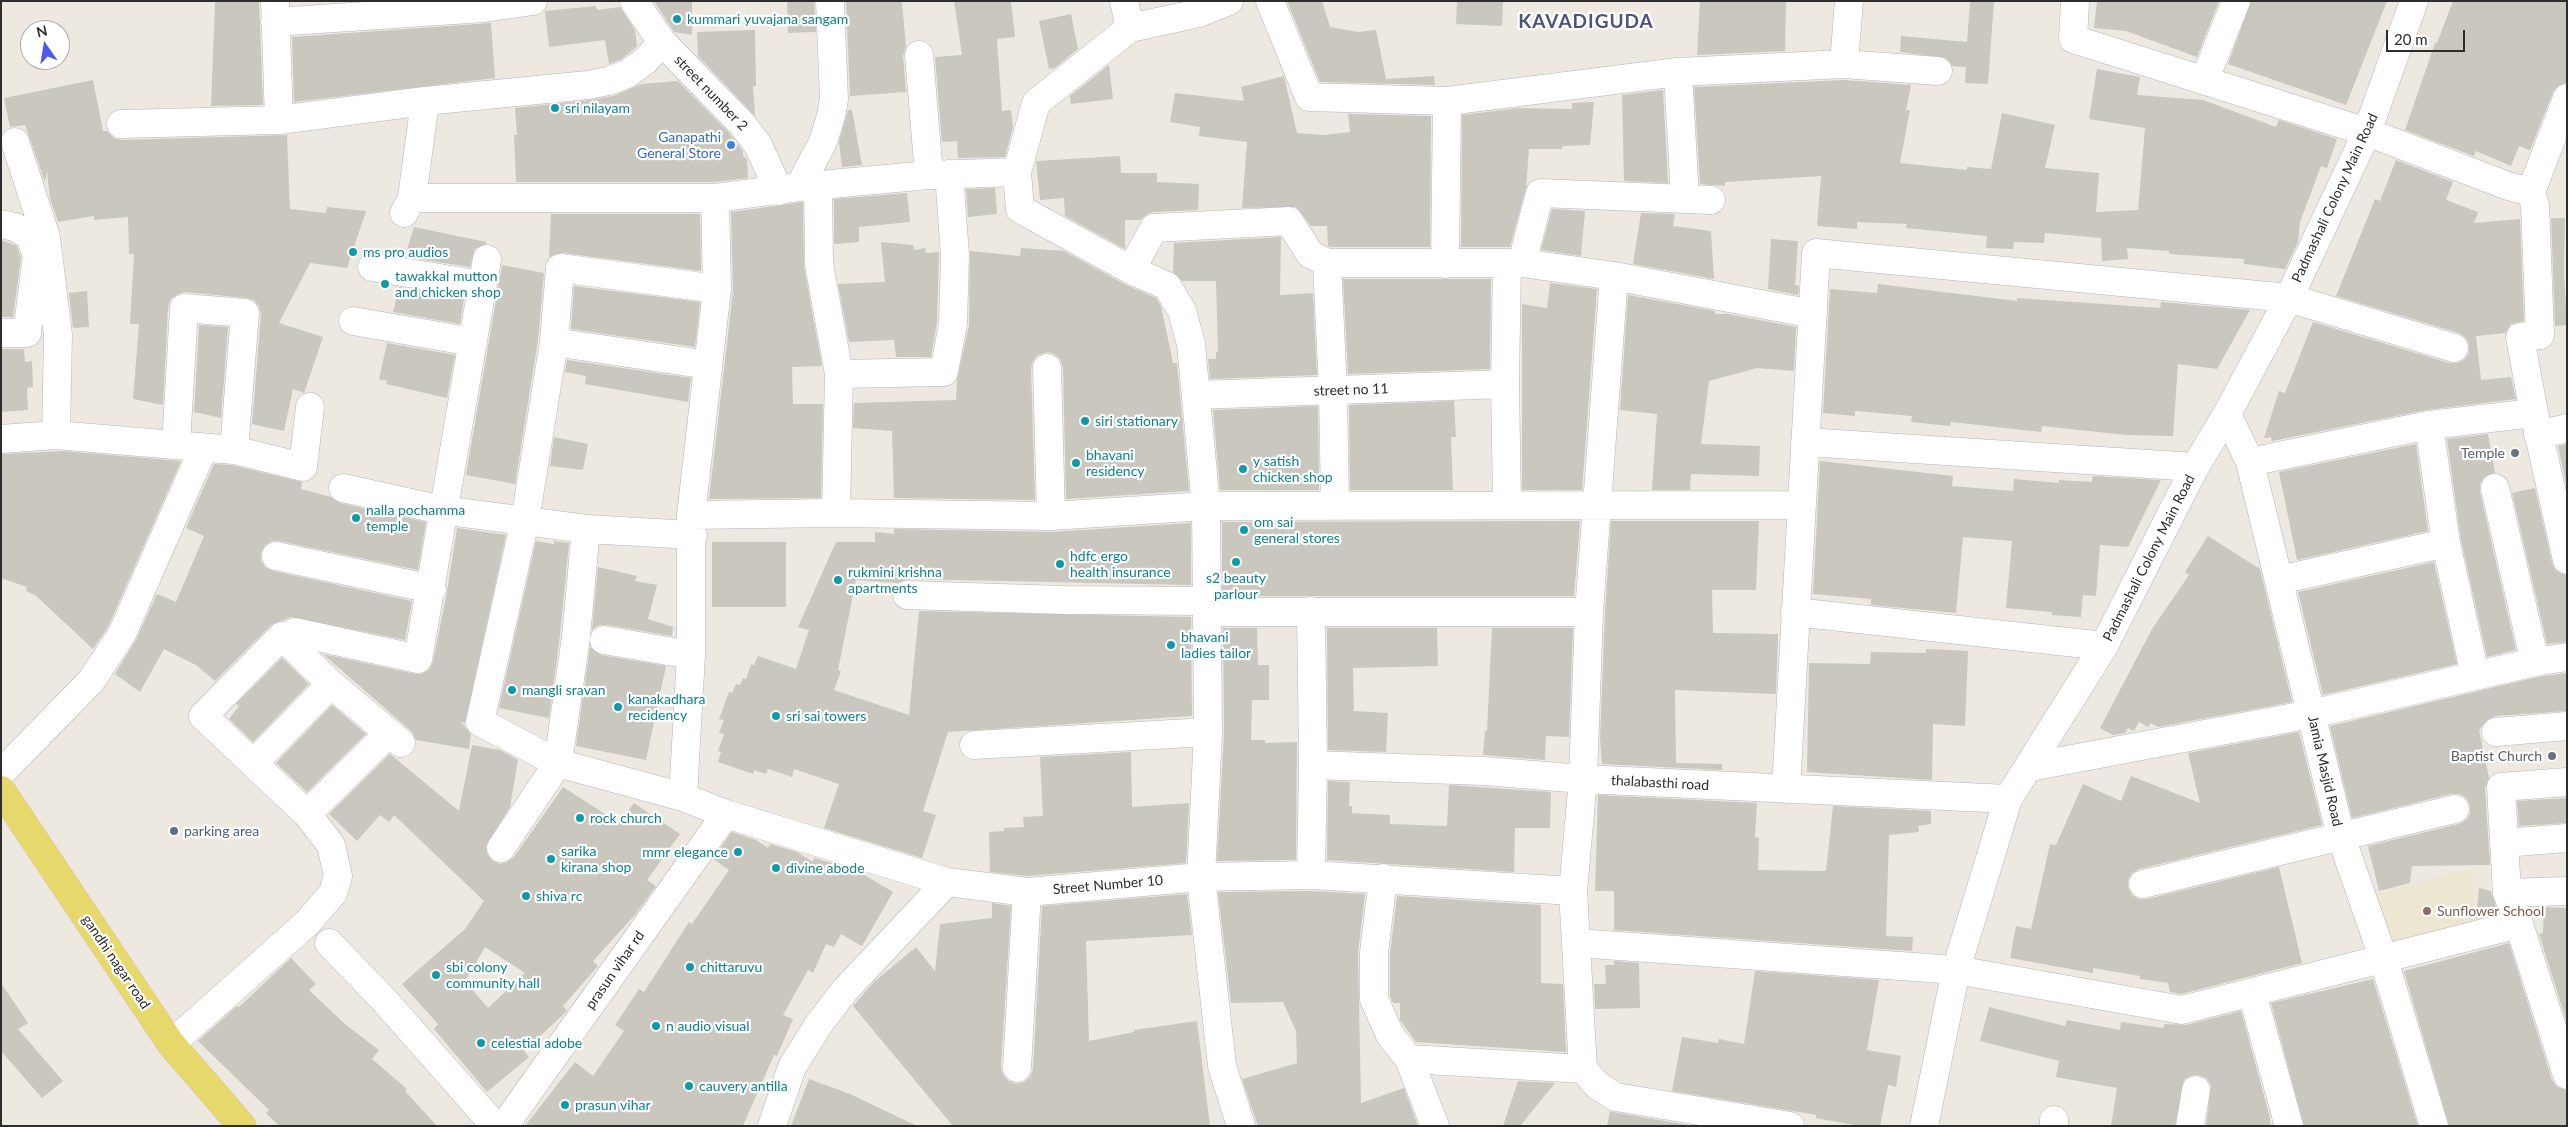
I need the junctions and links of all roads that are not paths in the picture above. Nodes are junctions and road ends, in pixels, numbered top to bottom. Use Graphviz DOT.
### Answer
graph roads {
  1 [pos="533,1"];
  2 [pos="634,1"];
  3 [pos="830,1"];
  4 [pos="1124,1"];
  5 [pos="1229,1"];
  6 [pos="1270,1"];
  7 [pos="1849,1"];
  8 [pos="2074,1"];
  9 [pos="2236,1"];
  10 [pos="2414,1"];
  11 [pos="485,4"];
  12 [pos="393,8"];
  13 [pos="275,12"];
  14 [pos="1130,28"];
  15 [pos="662,42"];
  16 [pos="919,55"];
  17 [pos="1844,64"];
  18 [pos="1938,71"];
  19 [pos="1678,72"];
  20 [pos="2205,79"];
  21 [pos="2567,98"];
  22 [pos="425,101"];
  23 [pos="1447,101"];
  24 [pos="279,120"];
  25 [pos="122,124"];
  26 [pos="2367,132"];
  27 [pos="15,142"];
  28 [pos="1017,172"];
  29 [pos="939,175"];
  30 [pos="799,188"];
  31 [pos="2531,192"];
  32 [pos="715,198"];
  33 [pos="1,224"];
  34 [pos="1326,263"];
  35 [pos="1514,263"];
  36 [pos="1445,264"];
  37 [pos="372,266"];
  38 [pos="1132,270"];
  39 [pos="1614,276"];
  40 [pos="717,289"];
  41 [pos="2289,298"];
  42 [pos="1812,314"];
  43 [pos="354,322"];
  44 [pos="1,333"];
  45 [pos="473,342"];
  46 [pos="554,342"];
  47 [pos="2454,348"];
  48 [pos="708,365"];
  49 [pos="1048,368"];
  50 [pos="839,374"];
  51 [pos="1504,384"];
  52 [pos="1333,391"];
  53 [pos="1197,395"];
  54 [pos="310,407"];
  55 [pos="2227,414"];
  56 [pos="2536,424"];
  57 [pos="2429,425"];
  58 [pos="2567,428"];
  59 [pos="56,436"];
  60 [pos="1,439"];
  61 [pos="1805,442"];
  62 [pos="176,445"];
  63 [pos="203,449"];
  64 [pos="234,450"];
  65 [pos="2250,462"];
  66 [pos="2195,467"];
  67 [pos="343,488"];
  68 [pos="2495,488"];
  69 [pos="1507,504"];
  70 [pos="1335,505"];
  71 [pos="1597,505"];
  72 [pos="1801,505"];
  73 [pos="1206,506"];
  74 [pos="442,510"];
  75 [pos="836,513"];
  76 [pos="1051,516"];
  77 [pos="525,520"];
  78 [pos="692,525"];
  79 [pos="586,529"];
  80 [pos="2446,542"];
  81 [pos="276,556"];
  82 [pos="2567,560"];
  83 [pos="2279,580"];
  84 [pos="432,589"];
  85 [pos="907,595"];
  86 [pos="1207,607"];
  87 [pos="1311,611"];
  88 [pos="1589,612"];
  89 [pos="1795,612"];
  90 [pos="295,632"];
  91 [pos="604,640"];
  92 [pos="2104,646"];
  93 [pos="691,655"];
  94 [pos="2567,657"];
  95 [pos="2535,662"];
  96 [pos="2475,675"];
  97 [pos="331,684"];
  98 [pos="2311,714"];
  99 [pos="2567,726"];
  100 [pos="1208,732"];
  101 [pos="2496,732"];
  102 [pos="974,745"];
  103 [pos="254,763"];
  104 [pos="558,763"];
  105 [pos="1313,765"];
  106 [pos="2030,767"];
  107 [pos="1,773"];
  108 [pos="1582,779"];
  109 [pos="2567,782"];
  110 [pos="1786,789"];
  111 [pos="1,790"];
  112 [pos="683,797"];
  113 [pos="2008,799"];
  114 [pos="2455,809"];
  115 [pos="307,814"];
  116 [pos="726,814"];
  117 [pos="2341,837"];
  118 [pos="2567,838"];
  119 [pos="2504,843"];
  120 [pos="501,848"];
  121 [pos="1310,875"];
  122 [pos="1201,877"];
  123 [pos="1383,878"];
  124 [pos="947,882"];
  125 [pos="2143,884"];
  126 [pos="1573,891"];
  127 [pos="2567,891"];
  128 [pos="1027,892"];
  129 [pos="2507,893"];
  130 [pos="2519,924"];
  131 [pos="329,943"];
  132 [pos="1577,943"];
  133 [pos="2383,958"];
  134 [pos="1956,970"];
  135 [pos="2252,993"];
  136 [pos="171,1044"];
  137 [pos="1409,1059"];
  138 [pos="1017,1068"];
  139 [pos="1583,1069"];
  140 [pos="2567,1075"];
  141 [pos="2196,1090"];
  142 [pos="242,1126"];
  143 [pos="495,1126"];
  144 [pos="504,1126"];
  145 [pos="772,1126"];
  146 [pos="1241,1126"];
  147 [pos="1435,1126"];
  148 [pos="1790,1126"];
  149 [pos="1924,1126"];
  150 [pos="2190,1126"];
  151 [pos="2290,1126"];
  152 [pos="2434,1126"];
  1 -- 11 [label="street"];
  2 -- 15 [label="street, street number 2"];
  3 -- 30 [label="street"];
  4 -- 14 [label="street"];
  5 -- 14 [label="street"];
  6 -- 23 [label="street"];
  7 -- 17 [label="street"];
  8 -- 20 [label="street"];
  9 -- 20 [label="street"];
  10 -- 26 [label="street, Padmashali Colony Main Road"];
  11 -- 12 [label="street"];
  12 -- 13 [label="street"];
  13 -- 24 [label="street"];
  14 -- 28 [label="street"];
  15 -- 22 [label="street"];
  15 -- 30 [label="street, street number 2"];
  16 -- 29 [label="street"];
  17 -- 18 [label="street"];
  17 -- 19 [label="street"];
  19 -- 23 [label="street"];
  19 -- 35 [label="street"];
  20 -- 26 [label="street"];
  21 -- 31 [label="street"];
  22 -- 24 [label="street"];
  22 -- 32 [label="street"];
  23 -- 36 [label="street"];
  24 -- 25 [label="street"];
  26 -- 31 [label="street"];
  26 -- 41 [label="street, Padmashali Colony Main Road"];
  27 -- 59 [label="street"];
  28 -- 29 [label="street"];
  28 -- 38 [label="street"];
  29 -- 30 [label="street"];
  29 -- 50 [label="street"];
  30 -- 32 [label="street"];
  30 -- 50 [label="street"];
  31 -- 56 [label="street"];
  32 -- 40 [label="street"];
  33 -- 44 [label="street"];
  34 -- 36 [label="street"];
  34 -- 38 [label="street"];
  34 -- 52 [label="street"];
  35 -- 36 [label="street"];
  35 -- 39 [label="street"];
  35 -- 51 [label="street"];
  37 -- 45 [label="street"];
  38 -- 53 [label="street"];
  39 -- 42 [label="street"];
  39 -- 71 [label="street"];
  40 -- 46 [label="street"];
  40 -- 48 [label="street"];
  41 -- 42 [label="street"];
  41 -- 47 [label="street"];
  41 -- 55 [label="street, Padmashali Colony Main Road"];
  42 -- 61 [label="street"];
  43 -- 45 [label="street"];
  45 -- 74 [label="street"];
  46 -- 48 [label="street"];
  46 -- 77 [label="street"];
  48 -- 78 [label="street"];
  49 -- 76 [label="street"];
  50 -- 75 [label="street"];
  51 -- 52 [label="street, street no 11"];
  51 -- 69 [label="street"];
  52 -- 53 [label="street, street no 11"];
  52 -- 70 [label="street"];
  53 -- 73 [label="street"];
  54 -- 64 [label="street"];
  55 -- 65 [label="street, Jamia Masjid Road"];
  55 -- 66 [label="street, Padmashali Colony Main Road"];
  56 -- 57 [label="street"];
  56 -- 58 [label="street"];
  56 -- 82 [label="street"];
  57 -- 65 [label="street"];
  57 -- 80 [label="street"];
  59 -- 60 [label="street"];
  59 -- 62 [label="street"];
  61 -- 66 [label="street"];
  61 -- 72 [label="street"];
  62 -- 63 [label="street"];
  62 -- 64 [label="street"];
  63 -- 64 [label="street"];
  63 -- 107 [label="street"];
  65 -- 83 [label="street, Jamia Masjid Road"];
  66 -- 92 [label="street, Padmashali Colony Main Road"];
  67 -- 74 [label="street"];
  68 -- 95 [label="street"];
  69 -- 70 [label="street"];
  69 -- 71 [label="street"];
  70 -- 73 [label="street"];
  71 -- 72 [label="street"];
  71 -- 88 [label="street"];
  72 -- 89 [label="street"];
  73 -- 76 [label="street"];
  73 -- 86 [label="street"];
  74 -- 77 [label="street"];
  74 -- 84 [label="street"];
  75 -- 76 [label="street"];
  75 -- 78 [label="street"];
  77 -- 79 [label="street"];
  77 -- 104 [label="street, Street Number 10"];
  78 -- 79 [label="street"];
  78 -- 93 [label="street"];
  79 -- 104 [label="street"];
  80 -- 83 [label="street"];
  80 -- 96 [label="street"];
  81 -- 84 [label="street"];
  83 -- 98 [label="street, Jamia Masjid Road"];
  84 -- 90 [label="street"];
  85 -- 86 [label="street"];
  86 -- 87 [label="street"];
  86 -- 100 [label="street"];
  87 -- 88 [label="street"];
  87 -- 105 [label="street"];
  88 -- 108 [label="street"];
  89 -- 92 [label="street"];
  89 -- 110 [label="street"];
  91 -- 93 [label="street"];
  92 -- 106 [label="street, Padmashali Colony Main Road"];
  93 -- 112 [label="street"];
  94 -- 95 [label="street"];
  95 -- 96 [label="street"];
  96 -- 98 [label="street"];
  97 -- 103 [label="street"];
  97 -- 103 [label="street"];
  97 -- 115 [label="street"];
  98 -- 106 [label="street"];
  98 -- 117 [label="street, Jamia Masjid Road"];
  99 -- 101 [label="street"];
  100 -- 102 [label="street"];
  100 -- 122 [label="street"];
  103 -- 115 [label="street"];
  104 -- 112 [label="street, Street Number 10"];
  104 -- 120 [label="street"];
  105 -- 108 [label="street, thalabasthi road"];
  105 -- 121 [label="street"];
  106 -- 113 [label="street, Padmashali Colony Main Road"];
  108 -- 110 [label="street, thalabasthi road"];
  108 -- 126 [label="street"];
  109 -- 119 [label="street"];
  110 -- 113 [label="street, thalabasthi road"];
  111 -- 136 [label="main road, gandhi nagar road"];
  112 -- 116 [label="street, Street Number 10"];
  113 -- 134 [label="street, Padmashali Colony Main Road"];
  114 -- 117 [label="street"];
  115 -- 136 [label="street"];
  116 -- 124 [label="street, Street Number 10"];
  116 -- 144 [label="street, prasun vihar rd"];
  117 -- 125 [label="street"];
  117 -- 133 [label="street, Jamia Masjid Road"];
  118 -- 119 [label="street"];
  119 -- 129 [label="street"];
  121 -- 122 [label="street, Street Number 10"];
  121 -- 123 [label="street, Street Number 10"];
  122 -- 128 [label="street, Street Number 10"];
  122 -- 146 [label="street"];
  123 -- 126 [label="street, Street Number 10"];
  123 -- 137 [label="street"];
  124 -- 128 [label="street, Street Number 10"];
  124 -- 145 [label="street"];
  126 -- 132 [label="street"];
  127 -- 129 [label="street"];
  128 -- 138 [label="street"];
  129 -- 130 [label="street"];
  130 -- 133 [label="street"];
  130 -- 140 [label="street"];
  131 -- 143 [label="street"];
  132 -- 134 [label="street"];
  132 -- 139 [label="street"];
  133 -- 135 [label="street"];
  133 -- 152 [label="street, Jamia Masjid Road"];
  134 -- 135 [label="street"];
  134 -- 149 [label="street, Padmashali Colony Main Road"];
  135 -- 151 [label="street"];
  136 -- 142 [label="main road, gandhi nagar road"];
  137 -- 139 [label="street"];
  137 -- 147 [label="street"];
  139 -- 148 [label="street"];
  141 -- 150 [label="street"];
}
